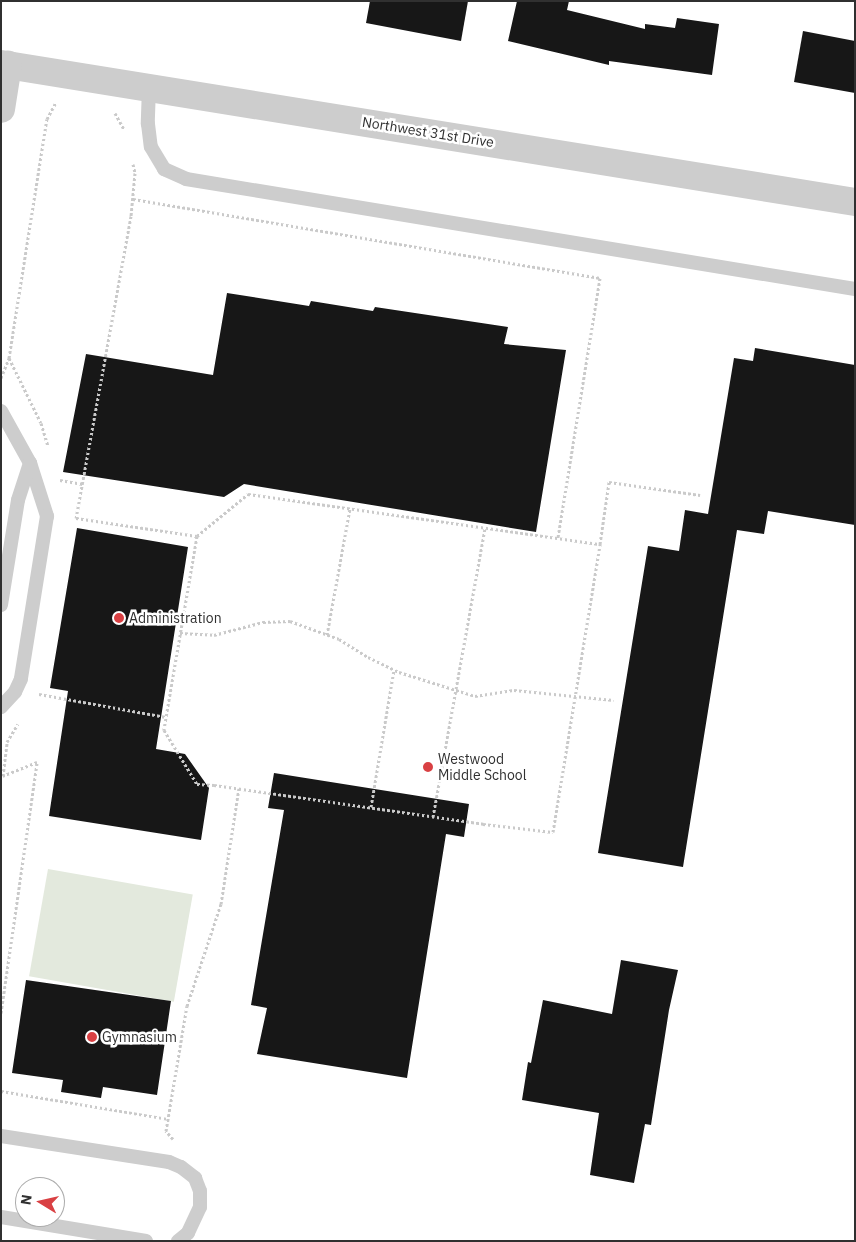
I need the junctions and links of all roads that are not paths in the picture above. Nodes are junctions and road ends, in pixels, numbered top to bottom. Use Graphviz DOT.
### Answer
graph roads {
  1 [pos="5,64"];
  2 [pos="150,87"];
  3 [pos="1,108"];
  4 [pos="855,202"];
  5 [pos="855,289"];
  6 [pos="1,411"];
  7 [pos="30,463"];
  8 [pos="1,605"];
  9 [pos="1,707"];
  10 [pos="1,1136"];
  11 [pos="1,1217"];
  12 [pos="146,1241"];
  13 [pos="178,1241"];
  1 -- 2 [label="street, Northwest 31st Drive"];
  1 -- 3 [label="street"];
  2 -- 4 [label="street, Northwest 31st Drive"];
  2 -- 5 [label="lane"];
  6 -- 7 [label="lane"];
  7 -- 8 [label="lane"];
  7 -- 9 [label="lane"];
  10 -- 13 [label="lane"];
  11 -- 12 [label="lane"];
}
